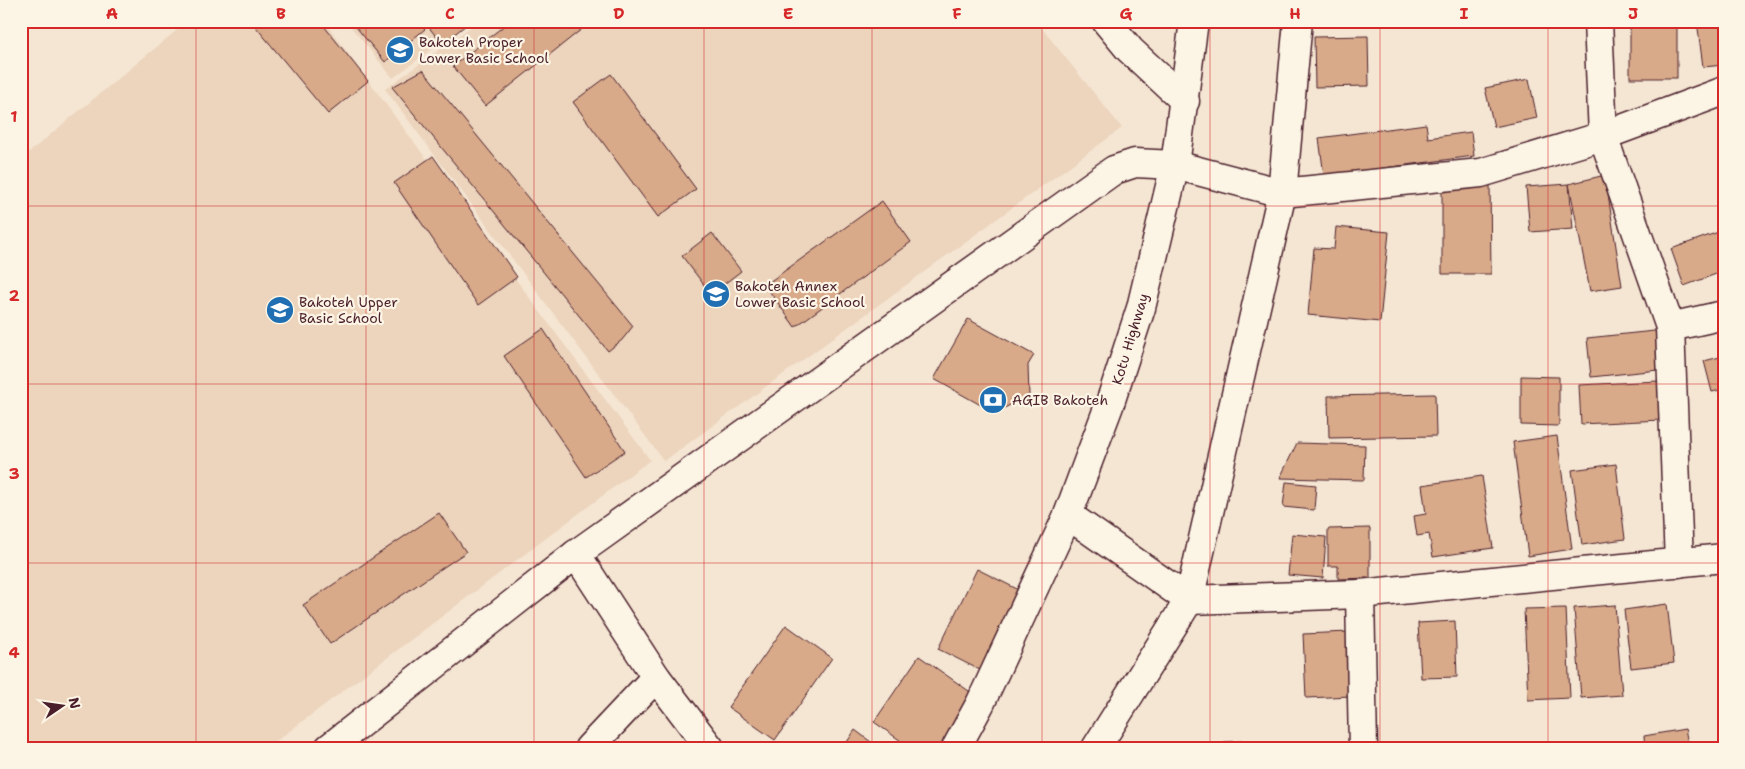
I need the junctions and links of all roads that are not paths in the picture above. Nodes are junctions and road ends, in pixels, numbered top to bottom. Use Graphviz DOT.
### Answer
graph roads {
  1 [pos="1106,21"];
  2 [pos="1194,21"];
  3 [pos="1298,21"];
  4 [pos="1598,21"];
  5 [pos="1724,91"];
  6 [pos="1184,101"];
  7 [pos="1603,136"];
  8 [pos="1176,166"];
  9 [pos="1282,193"];
  10 [pos="1724,315"];
  11 [pos="1670,327"];
  12 [pos="1068,515"];
  13 [pos="576,554"];
  14 [pos="1724,558"];
  15 [pos="1679,563"];
  16 [pos="1360,594"];
  17 [pos="1189,600"];
  18 [pos="656,677"];
  19 [pos="329,748"];
  20 [pos="589,748"];
  21 [pos="710,748"];
  22 [pos="956,748"];
  23 [pos="1096,748"];
  24 [pos="1364,748"];
  1 -- 6 [label="street"];
  2 -- 6 [label="street, Kotu Highway"];
  3 -- 9 [label="street"];
  4 -- 7 [label="street"];
  5 -- 7 [label="street"];
  6 -- 8 [label="street, Kotu Highway"];
  7 -- 9 [label="street"];
  7 -- 11 [label="street"];
  8 -- 9 [label="street"];
  8 -- 12 [label="street, Kotu Highway"];
  8 -- 13 [label="street"];
  9 -- 17 [label="street"];
  10 -- 11 [label="street"];
  11 -- 15 [label="street"];
  12 -- 17 [label="street"];
  12 -- 22 [label="street, Kotu Highway"];
  13 -- 18 [label="street"];
  13 -- 19 [label="street"];
  14 -- 15 [label="street"];
  15 -- 16 [label="street"];
  16 -- 17 [label="street"];
  16 -- 24 [label="street"];
  17 -- 23 [label="street"];
  18 -- 20 [label="street"];
  18 -- 21 [label="street"];
}
